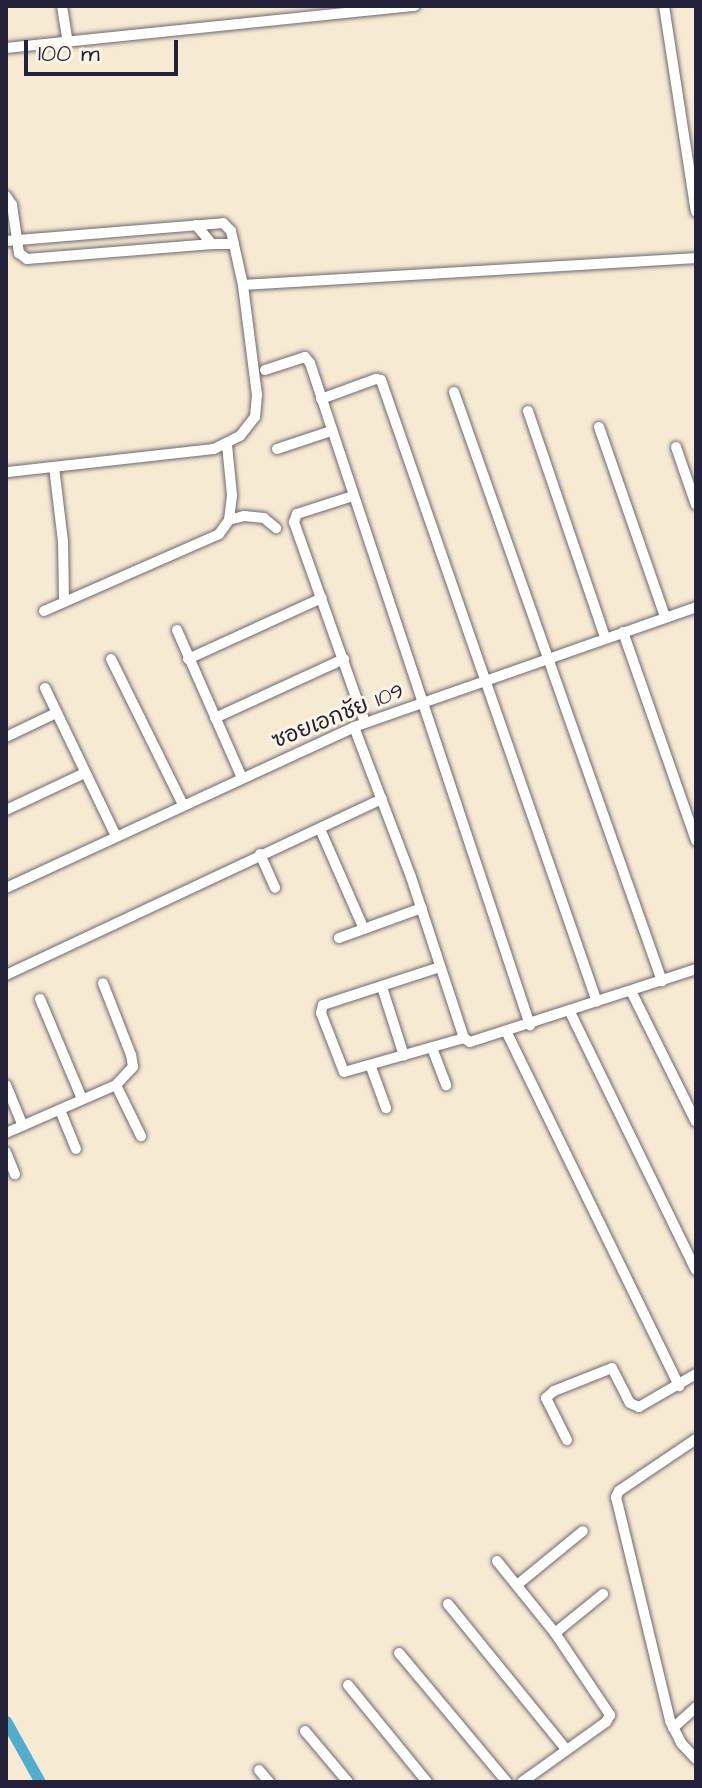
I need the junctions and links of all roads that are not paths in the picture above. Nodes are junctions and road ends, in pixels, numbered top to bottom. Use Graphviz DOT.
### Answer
graph roads {
  1 [pos="62,6"];
  2 [pos="415,6"];
  3 [pos="664,6"];
  4 [pos="68,42"];
  5 [pos="6,48"];
  6 [pos="692,162"];
  7 [pos="6,196"];
  8 [pos="696,212"];
  9 [pos="196,225"];
  10 [pos="11,240"];
  11 [pos="212,244"];
  12 [pos="234,244"];
  13 [pos="696,258"];
  14 [pos="243,285"];
  15 [pos="265,370"];
  16 [pos="454,392"];
  17 [pos="321,399"];
  18 [pos="528,411"];
  19 [pos="599,427"];
  20 [pos="331,431"];
  21 [pos="227,445"];
  22 [pos="676,447"];
  23 [pos="277,449"];
  24 [pos="54,467"];
  25 [pos="8,472"];
  26 [pos="353,496"];
  27 [pos="696,505"];
  28 [pos="229,520"];
  29 [pos="276,528"];
  30 [pos="322,598"];
  31 [pos="64,601"];
  32 [pos="695,610"];
  33 [pos="44,611"];
  34 [pos="665,617"];
  35 [pos="177,630"];
  36 [pos="623,632"];
  37 [pos="605,637"];
  38 [pos="548,658"];
  39 [pos="111,659"];
  40 [pos="188,659"];
  41 [pos="344,659"];
  42 [pos="485,681"];
  43 [pos="45,688"];
  44 [pos="421,704"];
  45 [pos="56,713"];
  46 [pos="215,718"];
  47 [pos="360,725"];
  48 [pos="6,737"];
  49 [pos="85,773"];
  50 [pos="242,778"];
  51 [pos="382,799"];
  52 [pos="183,805"];
  53 [pos="6,810"];
  54 [pos="320,829"];
  55 [pos="116,836"];
  56 [pos="696,841"];
  57 [pos="260,854"];
  58 [pos="6,888"];
  59 [pos="275,888"];
  60 [pos="422,908"];
  61 [pos="364,929"];
  62 [pos="339,938"];
  63 [pos="440,967"];
  64 [pos="695,972"];
  65 [pos="6,975"];
  66 [pos="662,981"];
  67 [pos="103,983"];
  68 [pos="382,987"];
  69 [pos="631,991"];
  70 [pos="40,999"];
  71 [pos="597,1002"];
  72 [pos="570,1012"];
  73 [pos="530,1025"];
  74 [pos="507,1033"];
  75 [pos="464,1038"];
  76 [pos="432,1048"];
  77 [pos="404,1056"];
  78 [pos="371,1067"];
  79 [pos="6,1085"];
  80 [pos="116,1085"];
  81 [pos="446,1085"];
  82 [pos="82,1099"];
  83 [pos="386,1108"];
  84 [pos="60,1110"];
  85 [pos="696,1122"];
  86 [pos="23,1126"];
  87 [pos="6,1133"];
  88 [pos="141,1136"];
  89 [pos="76,1149"];
  90 [pos="6,1152"];
  91 [pos="15,1174"];
  92 [pos="695,1267"];
  93 [pos="696,1374"];
  94 [pos="679,1386"];
  95 [pos="696,1439"];
  96 [pos="567,1440"];
  97 [pos="583,1531"];
  98 [pos="497,1561"];
  99 [pos="517,1585"];
  100 [pos="603,1594"];
  101 [pos="448,1604"];
  102 [pos="555,1633"];
  103 [pos="399,1653"];
  104 [pos="348,1685"];
  105 [pos="696,1707"];
  106 [pos="673,1728"];
  107 [pos="305,1731"];
  108 [pos="566,1749"];
  109 [pos="696,1759"];
  110 [pos="259,1770"];
  111 [pos="269,1782"];
  112 [pos="348,1782"];
  113 [pos="427,1782"];
  114 [pos="507,1782"];
  115 [pos="522,1782"];
  1 -- 4 [label="street"];
  2 -- 4 [label="street"];
  3 -- 6 [label="street"];
  4 -- 5 [label="street"];
  6 -- 8 [label="street"];
  7 -- 10 [label="street"];
  9 -- 10 [label="street"];
  9 -- 11 [label="street"];
  9 -- 12 [label="street"];
  10 -- 11 [label="street"];
  11 -- 12 [label="street"];
  12 -- 14 [label="street"];
  13 -- 14 [label="street"];
  14 -- 21 [label="street"];
  15 -- 17 [label="street"];
  16 -- 38 [label="street"];
  17 -- 20 [label="street"];
  17 -- 42 [label="street"];
  18 -- 37 [label="street"];
  19 -- 34 [label="street"];
  20 -- 23 [label="street"];
  20 -- 26 [label="street"];
  21 -- 24 [label="street"];
  21 -- 28 [label="street"];
  22 -- 27 [label="street"];
  24 -- 25 [label="street"];
  24 -- 31 [label="street"];
  26 -- 30 [label="street"];
  26 -- 44 [label="street"];
  28 -- 29 [label="street"];
  28 -- 31 [label="street"];
  30 -- 40 [label="street"];
  30 -- 41 [label="street"];
  31 -- 33 [label="street"];
  32 -- 34 [label="street, ซอยเอกชัย 109"];
  34 -- 36 [label="street, ซอยเอกชัย 109"];
  35 -- 40 [label="street"];
  36 -- 37 [label="street, ซอยเอกชัย 109"];
  36 -- 56 [label="street"];
  37 -- 38 [label="street, ซอยเอกชัย 109"];
  38 -- 42 [label="street, ซอยเอกชัย 109"];
  38 -- 66 [label="street"];
  39 -- 52 [label="street"];
  40 -- 46 [label="street"];
  41 -- 46 [label="street"];
  41 -- 47 [label="street"];
  42 -- 44 [label="street, ซอยเอกชัย 109"];
  42 -- 71 [label="street"];
  43 -- 45 [label="street"];
  44 -- 47 [label="street, ซอยเอกชัย 109"];
  44 -- 73 [label="street"];
  45 -- 48 [label="street"];
  45 -- 49 [label="street"];
  46 -- 50 [label="street"];
  47 -- 50 [label="street, ซอยเอกชัย 109"];
  47 -- 51 [label="street"];
  49 -- 53 [label="street"];
  49 -- 55 [label="street"];
  50 -- 52 [label="street, ซอยเอกชัย 109"];
  51 -- 54 [label="street"];
  51 -- 60 [label="street"];
  52 -- 55 [label="street, ซอยเอกชัย 109"];
  54 -- 57 [label="street"];
  54 -- 61 [label="street"];
  55 -- 58 [label="street, ซอยเอกชัย 109"];
  57 -- 59 [label="street"];
  57 -- 65 [label="street"];
  60 -- 61 [label="street"];
  60 -- 63 [label="street"];
  61 -- 62 [label="street"];
  63 -- 68 [label="street"];
  63 -- 75 [label="street"];
  64 -- 66 [label="street"];
  66 -- 69 [label="street"];
  67 -- 80 [label="street"];
  68 -- 77 [label="street"];
  68 -- 78 [label="street"];
  69 -- 71 [label="street"];
  69 -- 85 [label="street"];
  70 -- 82 [label="street"];
  71 -- 72 [label="street"];
  72 -- 73 [label="street"];
  72 -- 92 [label="street"];
  73 -- 74 [label="street"];
  74 -- 75 [label="street"];
  74 -- 94 [label="street"];
  75 -- 76 [label="street"];
  76 -- 77 [label="street"];
  76 -- 81 [label="street"];
  77 -- 78 [label="street"];
  78 -- 83 [label="street"];
  79 -- 86 [label="street"];
  80 -- 82 [label="street"];
  80 -- 88 [label="street"];
  82 -- 84 [label="street"];
  84 -- 86 [label="street"];
  84 -- 89 [label="street"];
  86 -- 87 [label="street"];
  90 -- 91 [label="street"];
  93 -- 94 [label="street"];
  94 -- 96 [label="street"];
  95 -- 106 [label="street"];
  97 -- 99 [label="street"];
  98 -- 99 [label="street"];
  99 -- 102 [label="street"];
  100 -- 102 [label="street"];
  101 -- 108 [label="street"];
  102 -- 108 [label="street"];
  103 -- 114 [label="street"];
  104 -- 113 [label="street"];
  105 -- 106 [label="street"];
  106 -- 109 [label="street"];
  107 -- 112 [label="street"];
  108 -- 115 [label="street"];
  110 -- 111 [label="street"];
}
